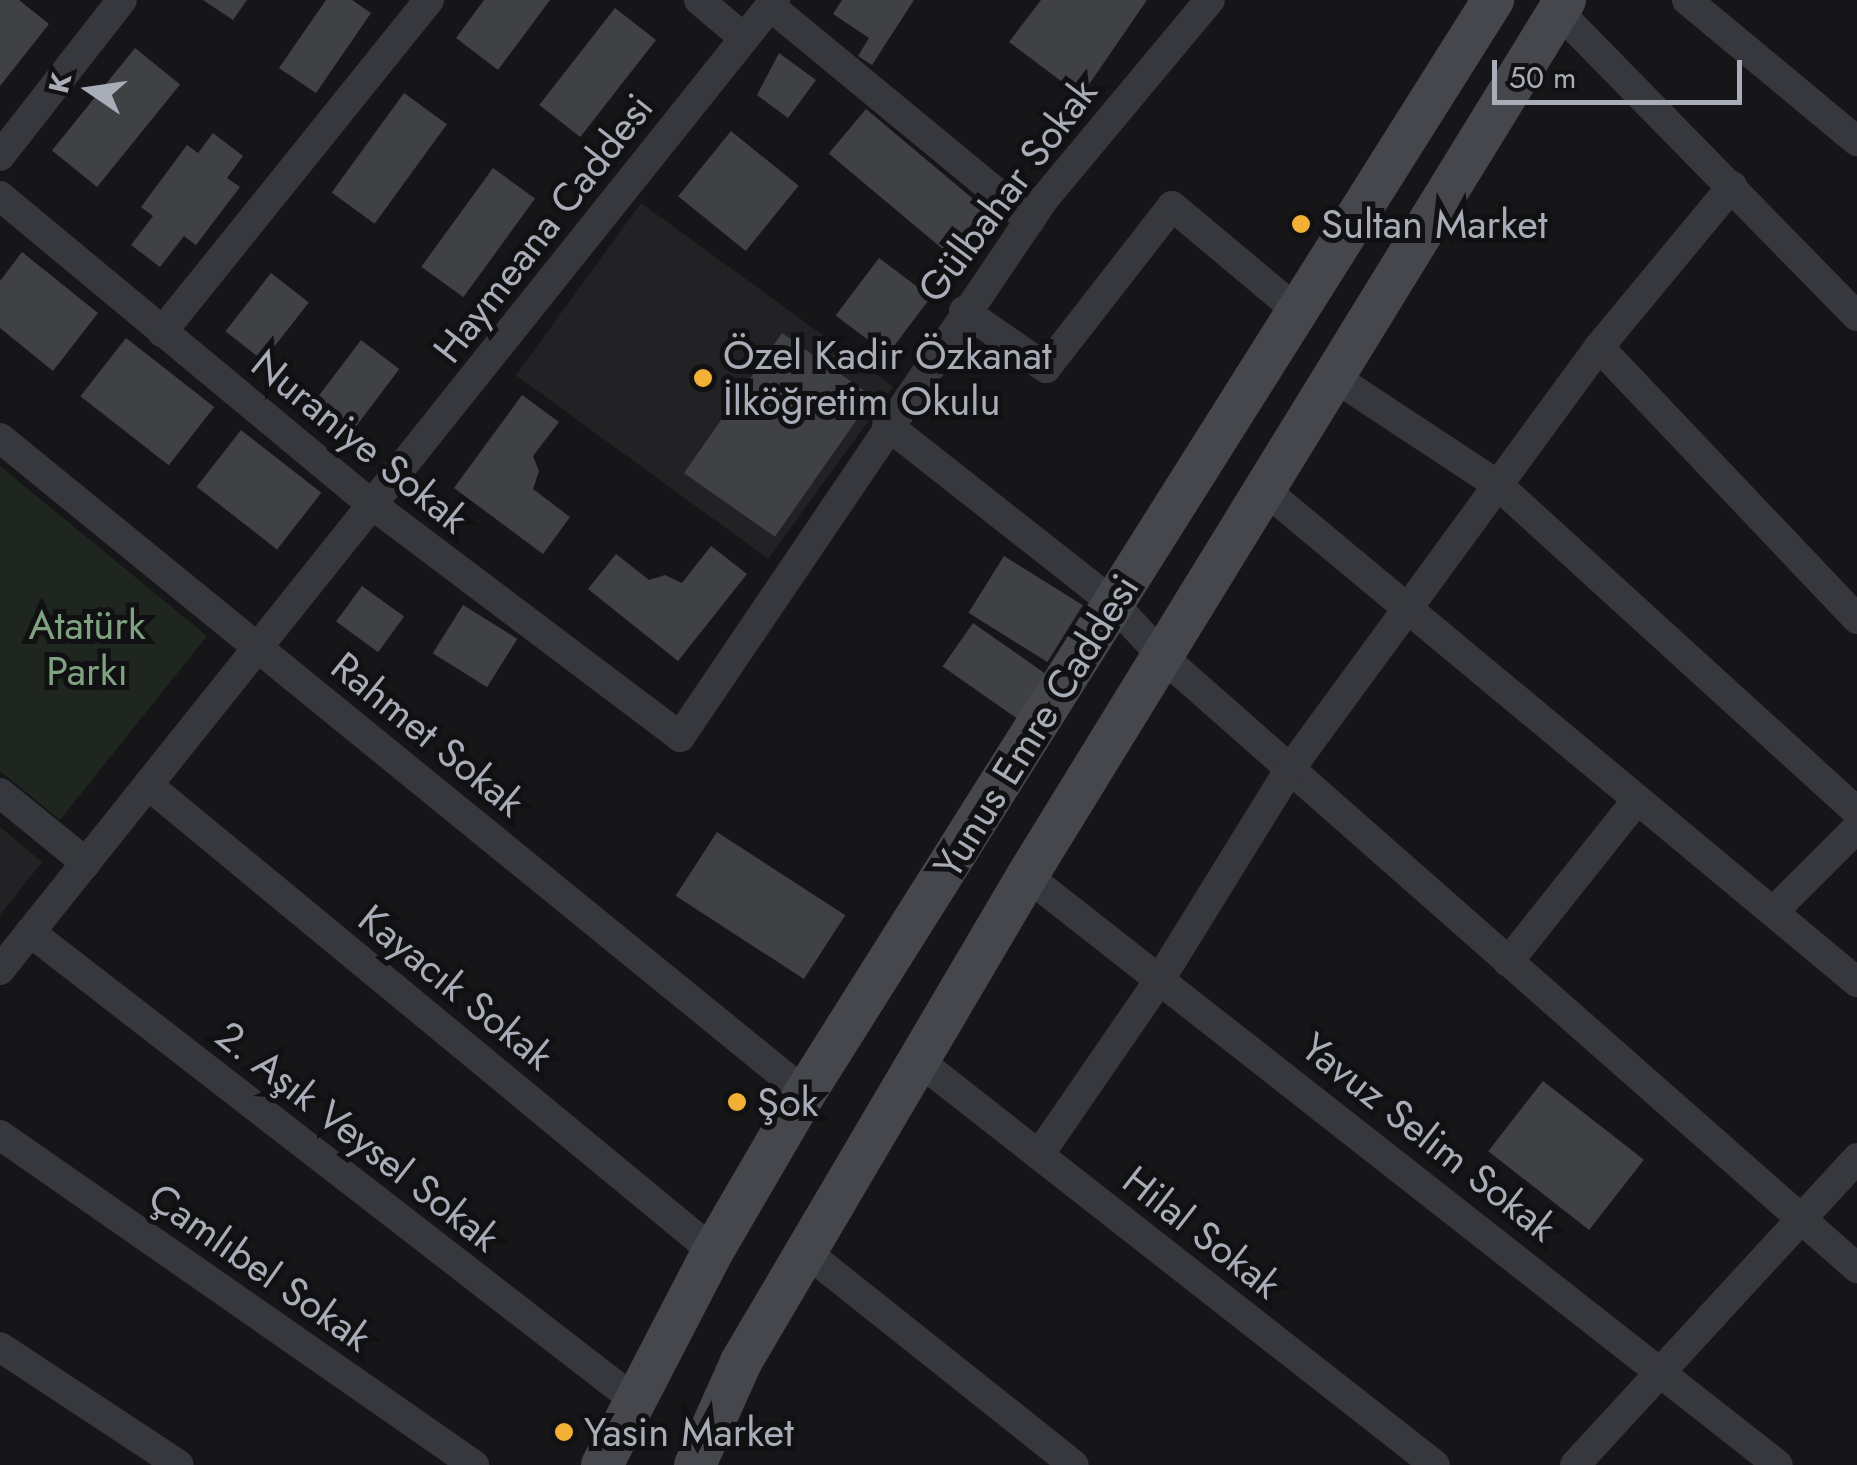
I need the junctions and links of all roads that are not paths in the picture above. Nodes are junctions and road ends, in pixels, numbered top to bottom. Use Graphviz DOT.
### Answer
graph roads {
  1 [pos="122,0"];
  2 [pos="428,0"];
  3 [pos="699,0"];
  4 [pos="1493,0"];
  5 [pos="1686,0"];
  6 [pos="772,3"];
  7 [pos="1196,4"];
  8 [pos="1562,6"];
  9 [pos="744,38"];
  10 [pos="1857,142"];
  11 [pos="0,156"];
  12 [pos="1732,186"];
  13 [pos="0,196"];
  14 [pos="1030,220"];
  15 [pos="964,311"];
  16 [pos="1301,314"];
  17 [pos="1857,316"];
  18 [pos="162,332"];
  19 [pos="1599,347"];
  20 [pos="1334,377"];
  21 [pos="887,425"];
  22 [pos="0,438"];
  23 [pos="1499,486"];
  24 [pos="1265,490"];
  25 [pos="374,506"];
  26 [pos="1112,603"];
  27 [pos="1406,610"];
  28 [pos="1857,619"];
  29 [pos="258,648"];
  30 [pos="1164,656"];
  31 [pos="680,736"];
  32 [pos="1290,769"];
  33 [pos="148,786"];
  34 [pos="0,792"];
  35 [pos="1637,800"];
  36 [pos="1857,812"];
  37 [pos="1857,828"];
  38 [pos="86,863"];
  39 [pos="1026,876"];
  40 [pos="1773,912"];
  41 [pos="30,932"];
  42 [pos="1508,962"];
  43 [pos="0,970"];
  44 [pos="1162,976"];
  45 [pos="1857,982"];
  46 [pos="919,1062"];
  47 [pos="805,1093"];
  48 [pos="0,1135"];
  49 [pos="1039,1154"];
  50 [pos="1857,1158"];
  51 [pos="1800,1219"];
  52 [pos="713,1251"];
  53 [pos="806,1252"];
  54 [pos="1857,1268"];
  55 [pos="0,1348"];
  56 [pos="1660,1367"];
  57 [pos="637,1402"];
  58 [pos="179,1465"];
  59 [pos="474,1465"];
  60 [pos="602,1465"];
  61 [pos="695,1465"];
  62 [pos="1074,1465"];
  63 [pos="1435,1465"];
  64 [pos="1575,1465"];
  65 [pos="1778,1465"];
  1 -- 11 [label="street"];
  2 -- 18 [label="street"];
  3 -- 9 [label="street"];
  4 -- 16 [label="street, Yunus Emre Caddesi"];
  5 -- 10 [label="street"];
  6 -- 9 [label="street, Haymeana Caddesi"];
  6 -- 14 [label="street"];
  7 -- 14 [label="street, Gülbahar Sokak"];
  8 -- 12 [label="street"];
  8 -- 20 [label="street"];
  9 -- 25 [label="street, Haymeana Caddesi"];
  12 -- 17 [label="street"];
  12 -- 19 [label="street"];
  13 -- 18 [label="street, Nuraniye Sokak"];
  14 -- 15 [label="street, Gülbahar Sokak"];
  15 -- 16 [label="street"];
  15 -- 21 [label="street, Gülbahar Sokak"];
  16 -- 26 [label="street, Yunus Emre Caddesi"];
  18 -- 25 [label="street, Nuraniye Sokak"];
  19 -- 23 [label="street"];
  19 -- 28 [label="street"];
  20 -- 23 [label="street"];
  20 -- 24 [label="street"];
  21 -- 26 [label="street"];
  21 -- 31 [label="street, Gülbahar Sokak"];
  22 -- 29 [label="street, Rahmet Sokak"];
  23 -- 27 [label="street"];
  23 -- 36 [label="street"];
  24 -- 27 [label="street"];
  24 -- 30 [label="street"];
  25 -- 29 [label="street, Haymeana Caddesi"];
  25 -- 31 [label="street, Nuraniye Sokak"];
  26 -- 30 [label="street"];
  26 -- 47 [label="street, Yunus Emre Caddesi"];
  27 -- 32 [label="street"];
  27 -- 35 [label="street"];
  29 -- 33 [label="street, Haymeana Caddesi"];
  29 -- 47 [label="street, Rahmet Sokak"];
  30 -- 32 [label="street"];
  30 -- 39 [label="street"];
  32 -- 42 [label="street"];
  32 -- 44 [label="street"];
  33 -- 38 [label="street, Haymeana Caddesi"];
  33 -- 52 [label="street, Kayacık Sokak"];
  34 -- 38 [label="street"];
  35 -- 40 [label="street"];
  35 -- 42 [label="street"];
  37 -- 40 [label="street"];
  38 -- 41 [label="street, Haymeana Caddesi"];
  39 -- 44 [label="street, Yavuz Selim Sokak"];
  39 -- 46 [label="street"];
  40 -- 45 [label="street"];
  41 -- 43 [label="street, Haymeana Caddesi"];
  41 -- 57 [label="street, 2. Aşık Veysel Sokak"];
  42 -- 51 [label="street"];
  44 -- 49 [label="street"];
  44 -- 56 [label="street, Yavuz Selim Sokak"];
  46 -- 49 [label="street, Hilal Sokak"];
  46 -- 53 [label="street"];
  47 -- 52 [label="street, Yunus Emre Caddesi"];
  48 -- 59 [label="street, Çamlıbel Sokak"];
  49 -- 63 [label="street, Hilal Sokak"];
  50 -- 51 [label="street"];
  51 -- 54 [label="street"];
  51 -- 56 [label="street"];
  52 -- 57 [label="street, Yunus Emre Caddesi"];
  53 -- 61 [label="street"];
  53 -- 62 [label="street"];
  55 -- 58 [label="street"];
  56 -- 64 [label="street"];
  56 -- 65 [label="street, Yavuz Selim Sokak"];
  57 -- 60 [label="street, Yunus Emre Caddesi"];
}
